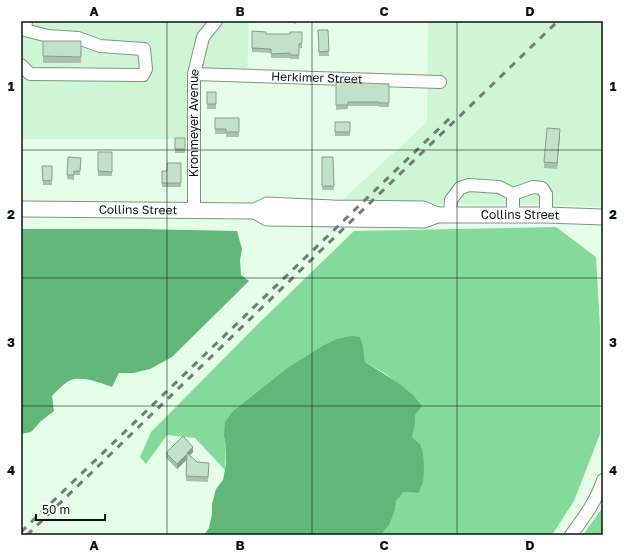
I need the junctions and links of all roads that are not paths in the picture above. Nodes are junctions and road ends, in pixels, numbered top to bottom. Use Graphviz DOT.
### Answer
graph roads {
  1 [pos="216,21"];
  2 [pos="24,28"];
  3 [pos="21,65"];
  4 [pos="194,74"];
  5 [pos="440,82"];
  6 [pos="513,194"];
  7 [pos="21,209"];
  8 [pos="194,210"];
  9 [pos="513,214"];
  10 [pos="443,215"];
  11 [pos="546,215"];
  12 [pos="603,217"];
  13 [pos="603,480"];
  14 [pos="571,535"];
  1 -- 4 [label="street, Kronmeyer Avenue"];
  2 -- 3 [label="street"];
  4 -- 5 [label="street, Herkimer Street"];
  4 -- 8 [label="street, Kronmeyer Avenue"];
  6 -- 9 [label="street"];
  6 -- 10 [label="street"];
  6 -- 11 [label="street"];
  7 -- 8 [label="main road, Collins Street"];
  8 -- 10 [label="main road, Collins Street"];
  9 -- 10 [label="main road, Collins Street"];
  9 -- 11 [label="main road, Collins Street"];
  11 -- 12 [label="main road, Collins Street"];
  13 -- 14 [label="street"];
}
